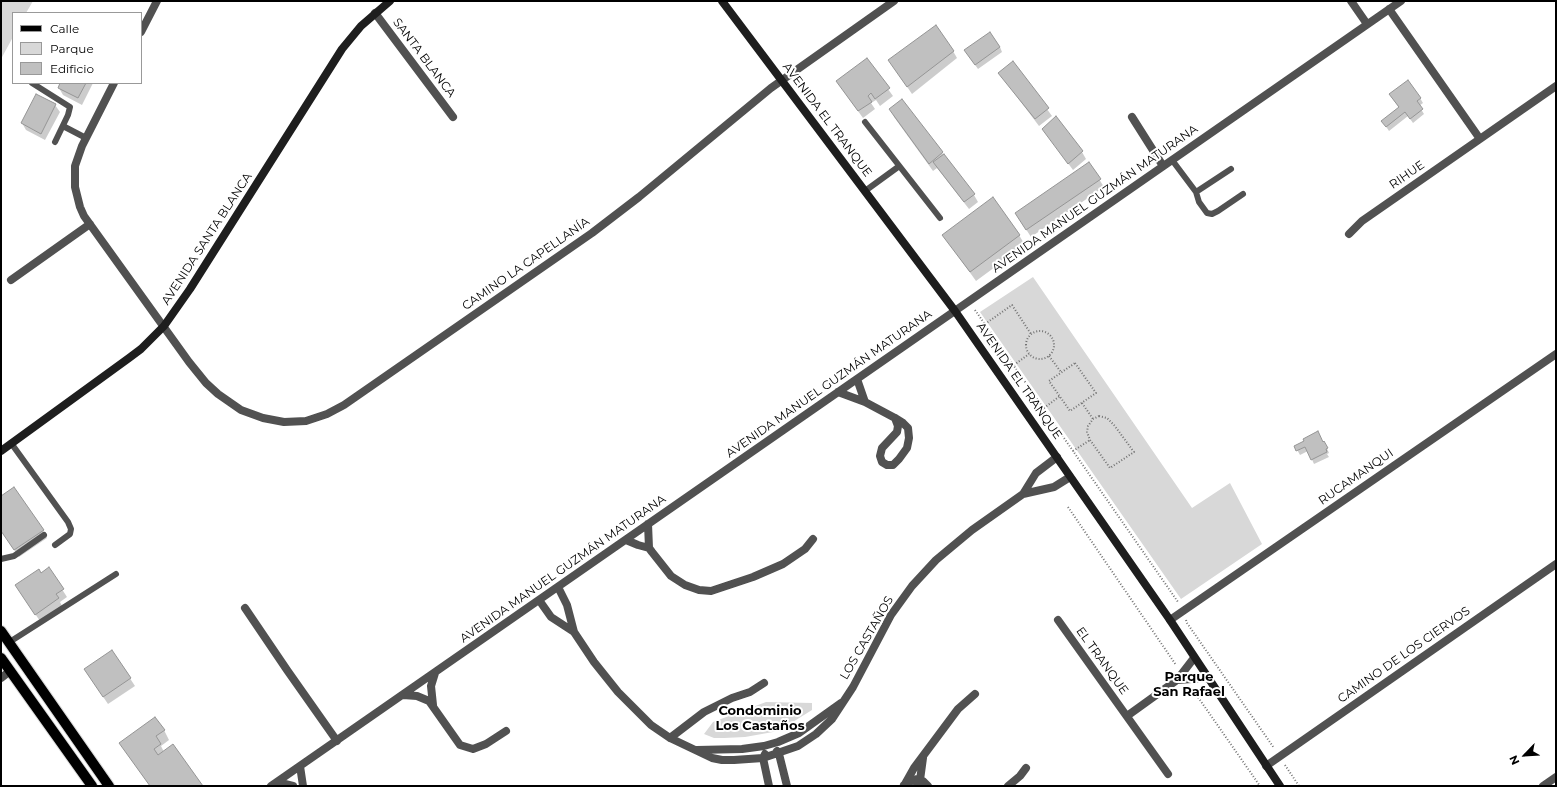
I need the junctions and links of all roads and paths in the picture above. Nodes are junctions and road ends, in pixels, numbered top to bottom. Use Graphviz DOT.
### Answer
graph roads {
  1 [pos="157,1"];
  2 [pos="390,1"];
  3 [pos="722,1"];
  4 [pos="894,1"];
  5 [pos="1351,1"];
  6 [pos="1401,1"];
  7 [pos="1388,9"];
  8 [pos="375,13"];
  9 [pos="1367,24"];
  10 [pos="142,30"];
  11 [pos="782,80"];
  12 [pos="34,84"];
  13 [pos="113,84"];
  14 [pos="1556,86"];
  15 [pos="453,117"];
  16 [pos="1132,117"];
  17 [pos="865,122"];
  18 [pos="63,126"];
  19 [pos="86,138"];
  20 [pos="1480,139"];
  21 [pos="54,142"];
  22 [pos="1172,160"];
  23 [pos="1163,166"];
  24 [pos="898,167"];
  25 [pos="1231,169"];
  26 [pos="865,191"];
  27 [pos="1196,192"];
  28 [pos="1243,194"];
  29 [pos="940,218"];
  30 [pos="90,224"];
  31 [pos="1350,234"];
  32 [pos="11,280"];
  33 [pos="969,301"];
  34 [pos="955,311"];
  35 [pos="985,324"];
  36 [pos="164,326"];
  37 [pos="1031,334"];
  38 [pos="1029,354"];
  39 [pos="1556,354"];
  40 [pos="1049,356"];
  41 [pos="1014,365"];
  42 [pos="1061,372"];
  43 [pos="857,379"];
  44 [pos="838,392"];
  45 [pos="1060,396"];
  46 [pos="865,402"];
  47 [pos="1082,403"];
  48 [pos="1044,408"];
  49 [pos="895,418"];
  50 [pos="1093,419"];
  51 [pos="1090,440"];
  52 [pos="11,443"];
  53 [pos="2,449"];
  54 [pos="1073,451"];
  55 [pos="1057,457"];
  56 [pos="1070,477"];
  57 [pos="1023,494"];
  58 [pos="1068,507"];
  59 [pos="648,524"];
  60 [pos="44,535"];
  61 [pos="813,539"];
  62 [pos="626,540"];
  63 [pos="54,545"];
  64 [pos="649,548"];
  65 [pos="1,559"];
  66 [pos="1556,564"];
  67 [pos="116,574"];
  68 [pos="558,587"];
  69 [pos="538,600"];
  70 [pos="245,608"];
  71 [pos="1184,610"];
  72 [pos="1058,620"];
  73 [pos="1170,620"];
  74 [pos="1,631"];
  75 [pos="574,632"];
  76 [pos="8,643"];
  77 [pos="1,658"];
  78 [pos="1194,658"];
  79 [pos="10,671"];
  80 [pos="435,673"];
  81 [pos="1,678"];
  82 [pos="1182,678"];
  83 [pos="1207,678"];
  84 [pos="764,683"];
  85 [pos="975,694"];
  86 [pos="403,695"];
  87 [pos="842,702"];
  88 [pos="432,705"];
  89 [pos="1127,716"];
  90 [pos="506,731"];
  91 [pos="670,738"];
  92 [pos="336,741"];
  93 [pos="770,745"];
  94 [pos="696,750"];
  95 [pos="779,754"];
  96 [pos="1279,757"];
  97 [pos="764,758"];
  98 [pos="923,758"];
  99 [pos="300,766"];
  100 [pos="1266,766"];
  101 [pos="1026,768"];
  102 [pos="1168,774"];
  103 [pos="1556,777"];
  104 [pos="919,783"];
  105 [pos="274,784"];
  106 [pos="904,785"];
  107 [pos="92,786"];
  108 [pos="109,786"];
  109 [pos="293,786"];
  110 [pos="303,786"];
  111 [pos="769,786"];
  112 [pos="787,786"];
  113 [pos="928,786"];
  114 [pos="1008,786"];
  115 [pos="1260,786"];
  116 [pos="1280,786"];
  117 [pos="1299,786"];
  118 [pos="1543,786"];
  1 -- 10 [label="street"];
  2 -- 8 [label="main road, AVENIDA SANTA BLANCA"];
  3 -- 11 [label="main road, AVENIDA EL TRANQUE"];
  4 -- 11 [label="street, CAMINO LA CAPELLANÍA"];
  5 -- 9 [label="street"];
  6 -- 7 [label="street, AVENIDA MANUEL GUZMÁN MATURANA"];
  7 -- 9 [label="street, AVENIDA MANUEL GUZMÁN MATURANA"];
  7 -- 20 [label="street"];
  8 -- 15 [label="street, SANTA BLANCA"];
  8 -- 36 [label="main road, AVENIDA SANTA BLANCA"];
  9 -- 22 [label="street, AVENIDA MANUEL GUZMÁN MATURANA"];
  11 -- 26 [label="main road, AVENIDA EL TRANQUE"];
  11 -- 36 [label="street, CAMINO LA CAPELLANÍA"];
  12 -- 18 [label="lane"];
  13 -- 19 [label="street, CAMINO LA CAPELLANÍA"];
  14 -- 20 [label="street, RIHUE"];
  16 -- 23 [label="street"];
  17 -- 24 [label="lane"];
  18 -- 19 [label="lane"];
  18 -- 21 [label="lane"];
  19 -- 30 [label="street, CAMINO LA CAPELLANÍA"];
  20 -- 31 [label="street, RIHUE"];
  22 -- 23 [label="street, AVENIDA MANUEL GUZMÁN MATURANA"];
  22 -- 27 [label="lane"];
  23 -- 33 [label="street, AVENIDA MANUEL GUZMÁN MATURANA"];
  24 -- 26 [label="lane"];
  24 -- 29 [label="lane"];
  25 -- 27 [label="lane"];
  26 -- 34 [label="main road, AVENIDA EL TRANQUE"];
  27 -- 28 [label="lane"];
  30 -- 32 [label="street"];
  30 -- 36 [label="street, CAMINO LA CAPELLANÍA"];
  33 -- 34 [label="street, AVENIDA MANUEL GUZMÁN MATURANA"];
  33 -- 35 [label="path"];
  34 -- 43 [label="street, AVENIDA MANUEL GUZMÁN MATURANA"];
  34 -- 55 [label="main road, AVENIDA EL TRANQUE"];
  35 -- 37 [label="path"];
  35 -- 41 [label="path"];
  36 -- 52 [label="main road, AVENIDA SANTA BLANCA"];
  37 -- 38 [label="path"];
  37 -- 40 [label="path"];
  38 -- 40 [label="path"];
  38 -- 41 [label="path"];
  39 -- 71 [label="street, RUCAMANQUI"];
  40 -- 42 [label="path"];
  41 -- 48 [label="path"];
  42 -- 45 [label="path"];
  42 -- 47 [label="path"];
  43 -- 44 [label="street, AVENIDA MANUEL GUZMÁN MATURANA"];
  43 -- 46 [label="street"];
  44 -- 46 [label="street"];
  44 -- 59 [label="street, AVENIDA MANUEL GUZMÁN MATURANA"];
  45 -- 47 [label="path"];
  45 -- 48 [label="path"];
  46 -- 49 [label="street"];
  47 -- 50 [label="path"];
  48 -- 54 [label="path"];
  49 -- 49 [label="street"];
  50 -- 51 [label="path"];
  50 -- 51 [label="path"];
  51 -- 54 [label="path"];
  52 -- 53 [label="main road, AVENIDA SANTA BLANCA"];
  52 -- 63 [label="lane"];
  54 -- 71 [label="path"];
  55 -- 56 [label="main road, AVENIDA EL TRANQUE"];
  55 -- 57 [label="street, LOS CASTAÑOS"];
  56 -- 57 [label="street, LOS CASTAÑOS"];
  56 -- 73 [label="main road, AVENIDA EL TRANQUE"];
  57 -- 87 [label="street, LOS CASTAÑOS"];
  58 -- 82 [label="path"];
  59 -- 62 [label="street, AVENIDA MANUEL GUZMÁN MATURANA"];
  59 -- 64 [label="street"];
  60 -- 65 [label="lane"];
  61 -- 64 [label="street"];
  62 -- 64 [label="street"];
  62 -- 68 [label="street, AVENIDA MANUEL GUZMÁN MATURANA"];
  66 -- 96 [label="street, CAMINO DE LOS CIERVOS"];
  67 -- 76 [label="lane"];
  68 -- 69 [label="street, AVENIDA MANUEL GUZMÁN MATURANA"];
  68 -- 75 [label="street, LOS CASTAÑOS"];
  69 -- 75 [label="street, LOS CASTAÑOS"];
  69 -- 80 [label="street, AVENIDA MANUEL GUZMÁN MATURANA"];
  70 -- 92 [label="street"];
  71 -- 73 [label="street, RUCAMANQUI"];
  71 -- 96 [label="path"];
  72 -- 89 [label="street, EL TRANQUE"];
  73 -- 78 [label="main road, AVENIDA EL TRANQUE"];
  74 -- 76 [label="main road"];
  75 -- 91 [label="street, LOS CASTAÑOS"];
  76 -- 108 [label="main road"];
  77 -- 79 [label="main road"];
  78 -- 82 [label="street"];
  78 -- 83 [label="main road, AVENIDA EL TRANQUE"];
  79 -- 81 [label="street"];
  79 -- 107 [label="main road"];
  80 -- 86 [label="street, AVENIDA MANUEL GUZMÁN MATURANA"];
  80 -- 88 [label="street"];
  82 -- 83 [label="street"];
  82 -- 89 [label="street"];
  82 -- 115 [label="path"];
  83 -- 100 [label="main road, AVENIDA EL TRANQUE"];
  84 -- 91 [label="street"];
  85 -- 98 [label="street"];
  86 -- 88 [label="street"];
  86 -- 92 [label="street, AVENIDA MANUEL GUZMÁN MATURANA"];
  87 -- 93 [label="street, LOS CASTAÑOS"];
  87 -- 95 [label="street, LOS CASTAÑOS"];
  88 -- 90 [label="street"];
  89 -- 102 [label="street, EL TRANQUE"];
  91 -- 94 [label="street, LOS CASTAÑOS"];
  92 -- 99 [label="street, AVENIDA MANUEL GUZMÁN MATURANA"];
  93 -- 94 [label="street, LOS CASTAÑOS"];
  93 -- 95 [label="street"];
  93 -- 97 [label="street"];
  94 -- 97 [label="street, LOS CASTAÑOS"];
  95 -- 97 [label="street, LOS CASTAÑOS"];
  95 -- 112 [label="street"];
  96 -- 100 [label="street, CAMINO DE LOS CIERVOS"];
  96 -- 117 [label="path"];
  97 -- 111 [label="street"];
  98 -- 104 [label="street"];
  98 -- 106 [label="street"];
  99 -- 105 [label="street, AVENIDA MANUEL GUZMÁN MATURANA"];
  99 -- 110 [label="street"];
  100 -- 116 [label="main road, AVENIDA EL TRANQUE"];
  101 -- 114 [label="street"];
  103 -- 118 [label="street"];
  104 -- 106 [label="street"];
  104 -- 113 [label="street"];
  105 -- 109 [label="street"];
}
